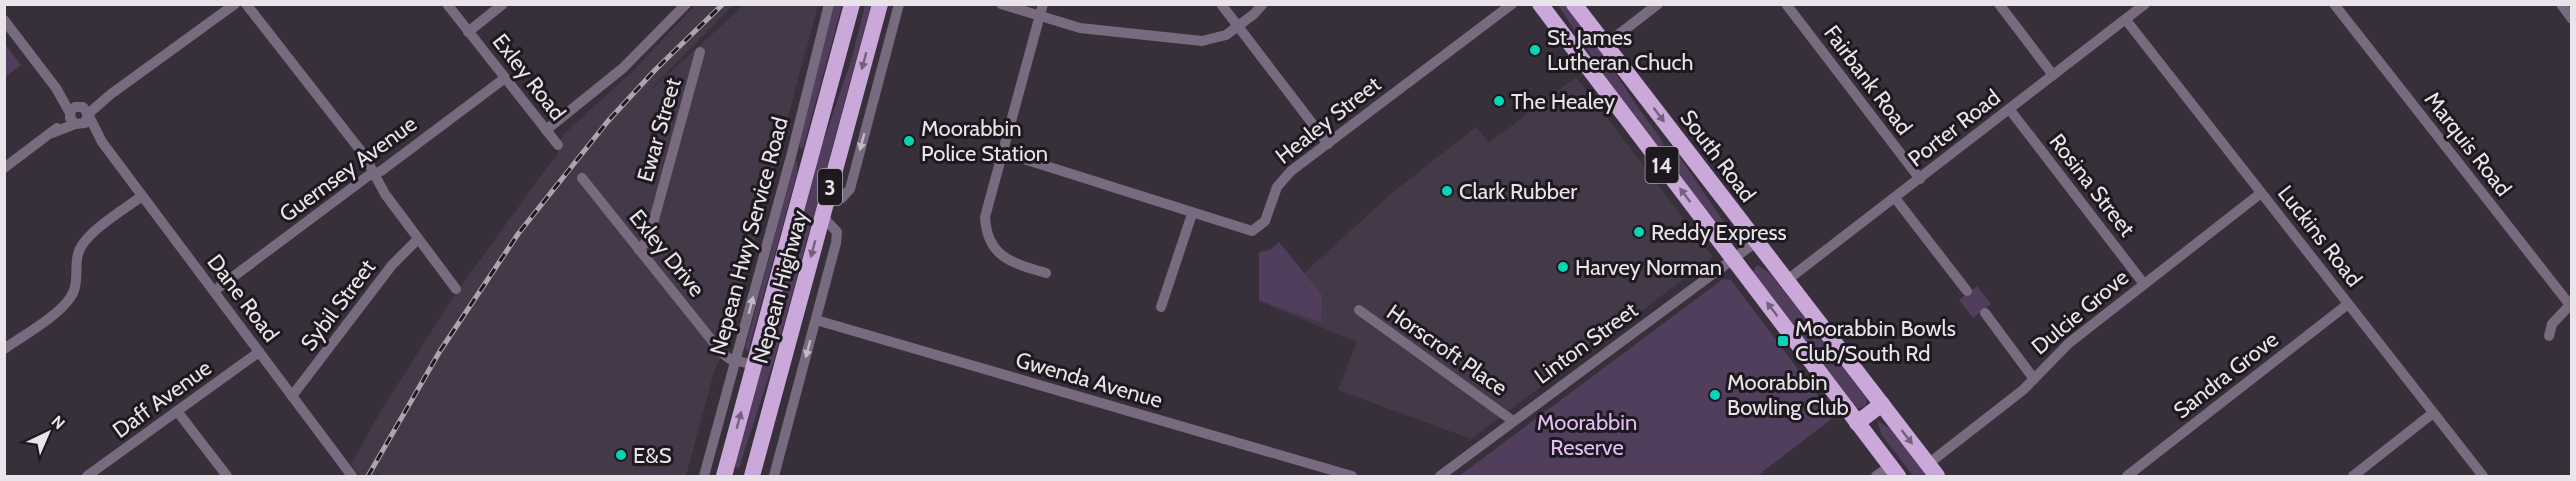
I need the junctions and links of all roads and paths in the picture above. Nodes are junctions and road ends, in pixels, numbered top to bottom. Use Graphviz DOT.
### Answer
graph roads {
  1 [pos="235,4"];
  2 [pos="246,4"];
  3 [pos="447,4"];
  4 [pos="503,4"];
  5 [pos="686,4"];
  6 [pos="829,4"];
  7 [pos="852,4"];
  8 [pos="880,4"];
  9 [pos="899,4"];
  10 [pos="1001,4"];
  11 [pos="1221,4"];
  12 [pos="1512,4"];
  13 [pos="1539,4"];
  14 [pos="1574,4"];
  15 [pos="1658,4"];
  16 [pos="1786,4"];
  17 [pos="1999,4"];
  18 [pos="2145,4"];
  19 [pos="2334,4"];
  20 [pos="2561,4"];
  21 [pos="1262,5"];
  22 [pos="1041,10"];
  23 [pos="2571,19"];
  24 [pos="4,20"];
  25 [pos="2126,20"];
  26 [pos="1236,24"];
  27 [pos="468,32"];
  28 [pos="1605,45"];
  29 [pos="700,52"];
  30 [pos="2053,75"];
  31 [pos="505,78"];
  32 [pos="2010,110"];
  33 [pos="79,115"];
  34 [pos="546,130"];
  35 [pos="1677,139"];
  36 [pos="1328,144"];
  37 [pos="558,145"];
  38 [pos="793,149"];
  39 [pos="1002,152"];
  40 [pos="1662,164"];
  41 [pos="808,167"];
  42 [pos="4,168"];
  43 [pos="374,174"];
  44 [pos="582,178"];
  45 [pos="1920,179"];
  46 [pos="2261,193"];
  47 [pos="142,196"];
  48 [pos="1895,198"];
  49 [pos="824,208"];
  50 [pos="1192,214"];
  51 [pos="418,239"];
  52 [pos="1756,242"];
  53 [pos="639,250"];
  54 [pos="1733,258"];
  55 [pos="1046,273"];
  56 [pos="1786,281"];
  57 [pos="2144,284"];
  58 [pos="456,289"];
  59 [pos="214,291"];
  60 [pos="1967,291"];
  61 [pos="2348,304"];
  62 [pos="2571,305"];
  63 [pos="1161,307"];
  64 [pos="1359,310"];
  65 [pos="1985,313"];
  66 [pos="816,320"];
  67 [pos="2549,336"];
  68 [pos="4,349"];
  69 [pos="259,352"];
  70 [pos="736,361"];
  71 [pos="754,366"];
  72 [pos="2034,379"];
  73 [pos="292,396"];
  74 [pos="1882,404"];
  75 [pos="177,411"];
  76 [pos="2433,413"];
  77 [pos="1514,421"];
  78 [pos="1857,423"];
  79 [pos="1932,470"];
  80 [pos="350,473"];
  81 [pos="1888,473"];
  82 [pos="87,477"];
  83 [pos="227,477"];
  84 [pos="704,477"];
  85 [pos="724,477"];
  86 [pos="752,477"];
  87 [pos="774,477"];
  88 [pos="1352,477"];
  89 [pos="1440,477"];
  90 [pos="2127,477"];
  91 [pos="2353,477"];
  92 [pos="2483,477"];
  1 -- 33 [label="street"];
  2 -- 43 [label="street"];
  3 -- 27 [label="street, Exley Road"];
  4 -- 27 [label="street"];
  5 -- 34 [label="street"];
  6 -- 38 [label="street, Nepean Hwy Service Road"];
  7 -- 41 [label="highway, Nepean Highway / 3"];
  8 -- 49 [label="highway, Nepean Highway / 3, one-way"];
  9 -- 49 [label="street, one-way"];
  10 -- 22 [label="street"];
  11 -- 26 [label="street"];
  12 -- 36 [label="street, Healey Street"];
  13 -- 40 [label="highway, 14"];
  14 -- 28 [label="highway, South Road / 14"];
  15 -- 28 [label="street"];
  16 -- 45 [label="street, Fairbank Road"];
  17 -- 30 [label="street"];
  18 -- 25 [label="street, Porter Road"];
  19 -- 62 [label="street, Marquis Road"];
  20 -- 23 [label="street"];
  21 -- 26 [label="street"];
  22 -- 26 [label="street"];
  22 -- 39 [label="street"];
  24 -- 33 [label="street, Dane Road"];
  25 -- 30 [label="street, Porter Road"];
  25 -- 46 [label="street, Luckins Road"];
  26 -- 36 [label="street"];
  27 -- 31 [label="street, Exley Road"];
  28 -- 35 [label="highway, South Road / 14, one-way"];
  29 -- 53 [label="street, Ewar Street"];
  30 -- 32 [label="street, Porter Road"];
  31 -- 34 [label="street, Exley Road"];
  31 -- 43 [label="street, Guernsey Avenue"];
  32 -- 45 [label="street, Porter Road"];
  32 -- 57 [label="street, Rosina Street"];
  33 -- 42 [label="street"];
  33 -- 47 [label="street, Dane Road"];
  34 -- 37 [label="street, Exley Road"];
  35 -- 40 [label="highway"];
  35 -- 52 [label="highway, South Road / 14"];
  36 -- 50 [label="street, Healey Street"];
  38 -- 41 [label="street"];
  70 -- 38 [label="street, Nepean Hwy Service Road, one-way"];
  39 -- 50 [label="street, Healey Street"];
  39 -- 55 [label="street"];
  54 -- 40 [label="highway, 14, one-way"];
  41 -- 71 [label="highway, Nepean Highway / 3"];
  43 -- 51 [label="street"];
  43 -- 59 [label="street, Guernsey Avenue"];
  44 -- 53 [label="street, Exley Drive"];
  45 -- 48 [label="street, Porter Road"];
  46 -- 57 [label="street, Dulcie Grove"];
  46 -- 61 [label="street, Luckins Road"];
  47 -- 59 [label="street, Dane Road"];
  47 -- 68 [label="street"];
  48 -- 56 [label="street, Porter Road"];
  48 -- 60 [label="street"];
  49 -- 66 [label="street"];
  49 -- 86 [label="highway, Nepean Highway / 3, one-way"];
  50 -- 63 [label="street"];
  51 -- 58 [label="street"];
  51 -- 73 [label="street, Sybil Street"];
  52 -- 54 [label="street, Linton Street"];
  52 -- 56 [label="highway, South Road / 14"];
  53 -- 70 [label="street, Exley Drive"];
  54 -- 77 [label="street, Linton Street"];
  78 -- 54 [label="highway, 14, one-way"];
  56 -- 74 [label="highway, South Road / 14"];
  57 -- 72 [label="street, Dulcie Grove"];
  59 -- 69 [label="street, Dane Road"];
  61 -- 76 [label="street, Luckins Road"];
  61 -- 90 [label="street, Sandra Grove"];
  62 -- 67 [label="street"];
  64 -- 77 [label="street, Horscroft Place"];
  65 -- 72 [label="street"];
  66 -- 87 [label="street, one-way"];
  66 -- 88 [label="street, Gwenda Avenue"];
  69 -- 73 [label="street, Dane Road"];
  69 -- 75 [label="street, Daff Avenue"];
  70 -- 71 [label="street, Exley Drive"];
  70 -- 84 [label="street, Nepean Hwy Service Road"];
  85 -- 71 [label="highway, Nepean Highway / 3, one-way"];
  72 -- 79 [label="street, Dulcie Grove"];
  73 -- 80 [label="street, Dane Road"];
  74 -- 78 [label="highway"];
  74 -- 79 [label="highway, South Road / 14, one-way"];
  75 -- 82 [label="street, Daff Avenue"];
  75 -- 83 [label="street"];
  76 -- 91 [label="street"];
  76 -- 92 [label="street, Luckins Road"];
  77 -- 89 [label="street, Linton Street"];
  78 -- 81 [label="highway, 14"];
}
